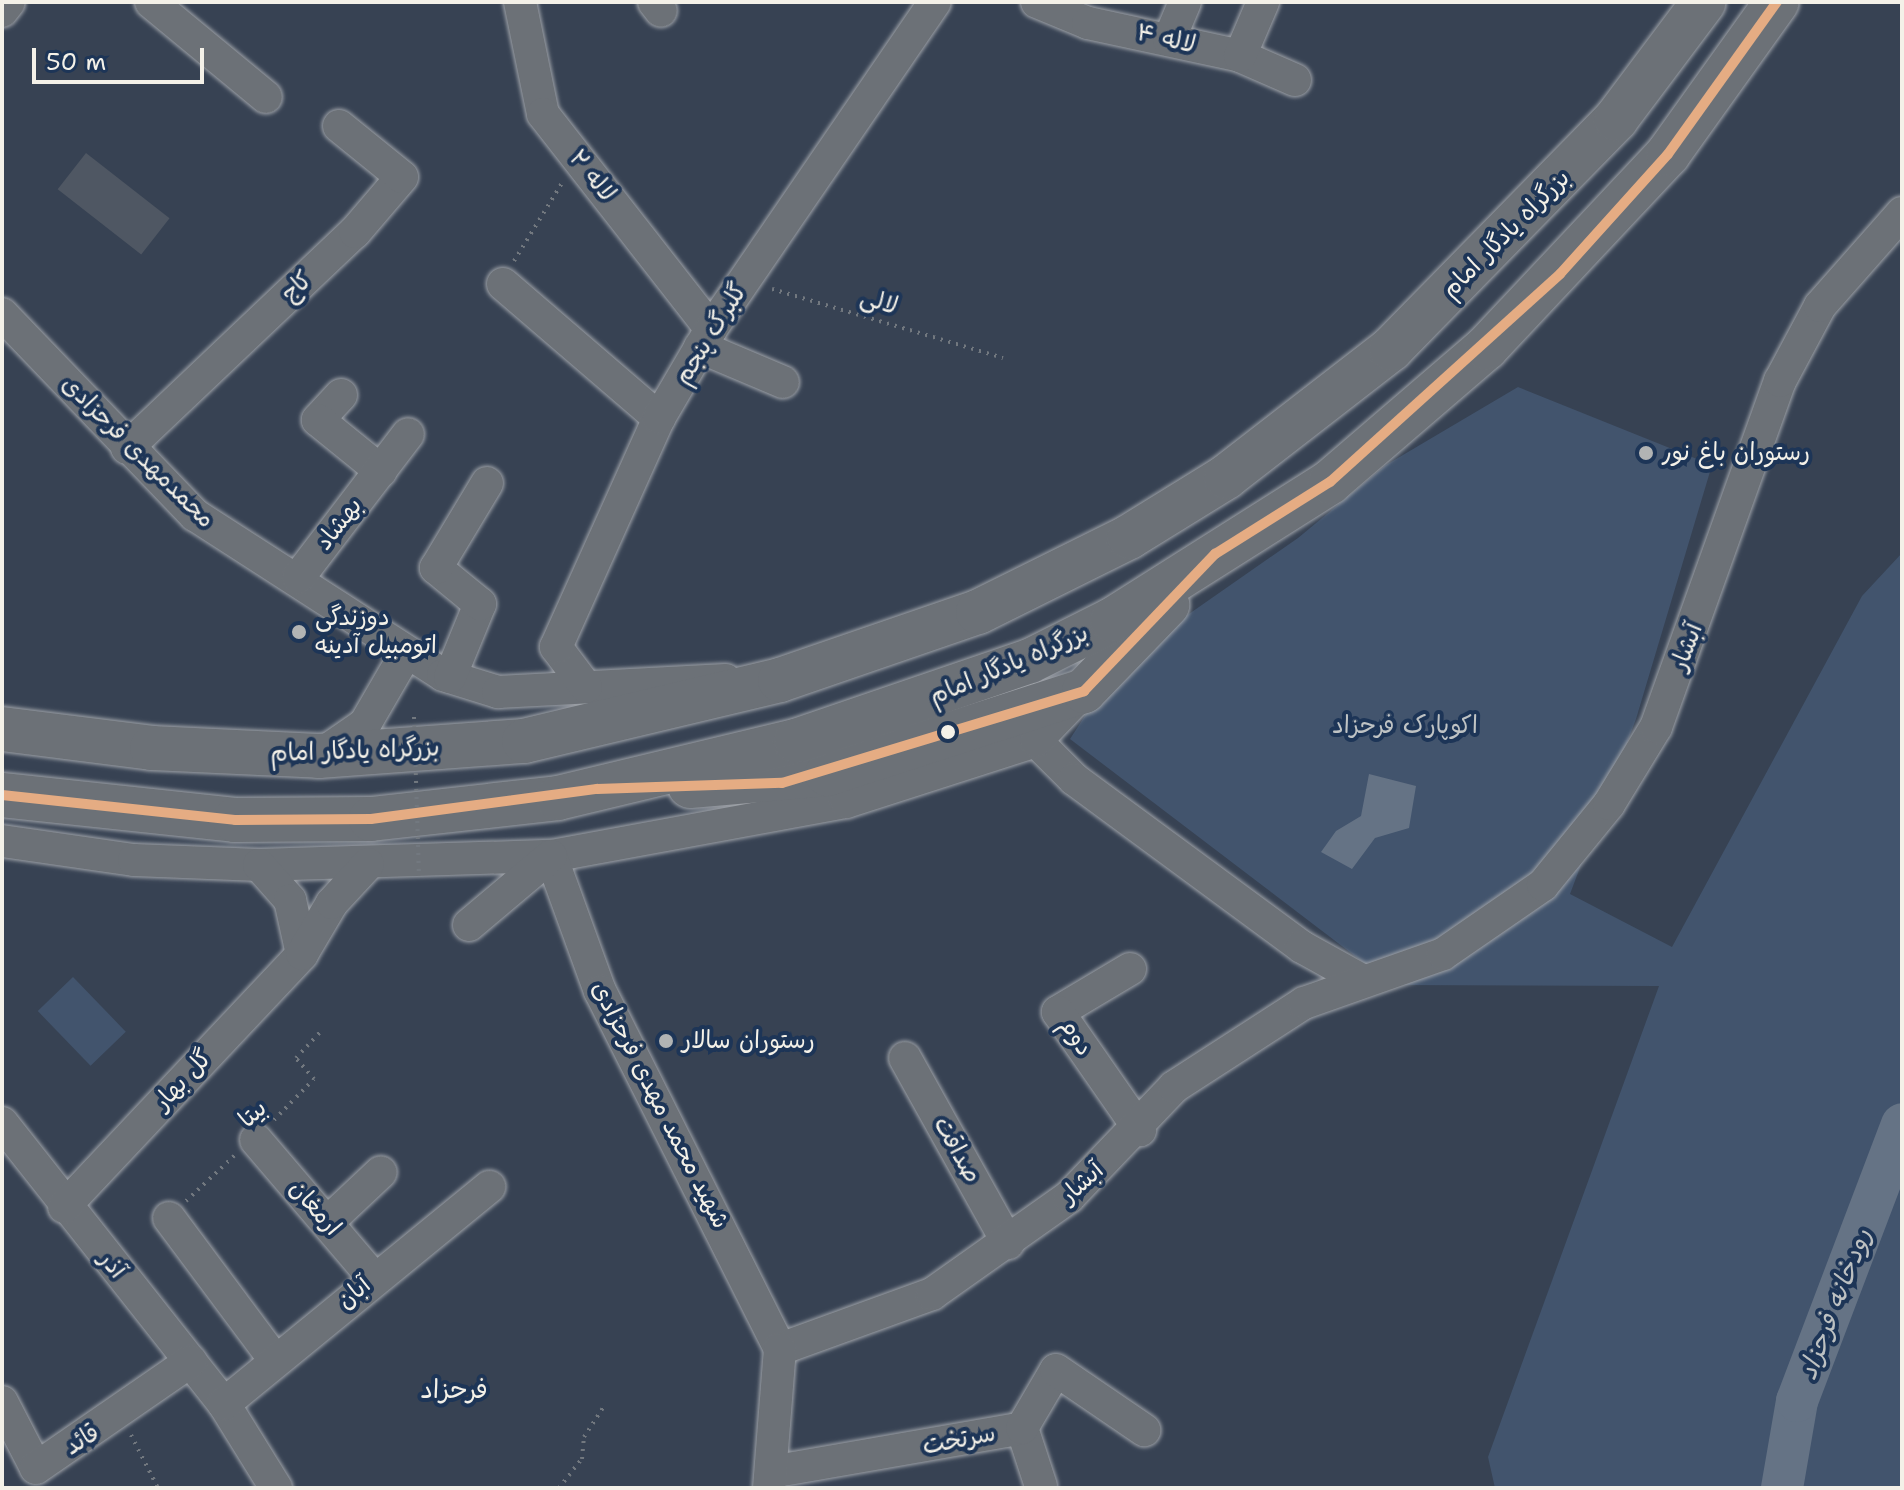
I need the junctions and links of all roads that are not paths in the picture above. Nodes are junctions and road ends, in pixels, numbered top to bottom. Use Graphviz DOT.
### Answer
graph roads {
  1 [pos="9,2"];
  2 [pos="151,2"];
  3 [pos="520,2"];
  4 [pos="935,2"];
  5 [pos="1037,2"];
  6 [pos="1185,2"];
  7 [pos="1263,2"];
  8 [pos="1704,2"];
  9 [pos="1777,2"];
  10 [pos="2,11"];
  11 [pos="1169,40"];
  12 [pos="1240,56"];
  13 [pos="1295,80"];
  14 [pos="266,97"];
  15 [pos="339,126"];
  16 [pos="1902,213"];
  17 [pos="503,284"];
  18 [pos="2,314"];
  19 [pos="706,338"];
  20 [pos="783,382"];
  21 [pos="341,395"];
  22 [pos="659,418"];
  23 [pos="408,434"];
  24 [pos="127,448"];
  25 [pos="381,471"];
  26 [pos="487,483"];
  27 [pos="1215,554"];
  28 [pos="298,578"];
  29 [pos="405,655"];
  30 [pos="450,677"];
  31 [pos="780,680"];
  32 [pos="586,687"];
  33 [pos="1084,691"];
  34 [pos="2,729"];
  35 [pos="1036,741"];
  36 [pos="319,756"];
  37 [pos="597,789"];
  38 [pos="2,795"];
  39 [pos="2,841"];
  40 [pos="551,856"];
  41 [pos="368,864"];
  42 [pos="259,865"];
  43 [pos="469,925"];
  44 [pos="302,954"];
  45 [pos="1130,969"];
  46 [pos="1358,978"];
  47 [pos="905,1058"];
  48 [pos="2,1123"];
  49 [pos="1140,1130"];
  50 [pos="256,1140"];
  51 [pos="381,1172"];
  52 [pos="489,1187"];
  53 [pos="64,1207"];
  54 [pos="169,1218"];
  55 [pos="329,1221"];
  56 [pos="1008,1243"];
  57 [pos="373,1277"];
  58 [pos="780,1349"];
  59 [pos="275,1360"];
  60 [pos="191,1361"];
  61 [pos="2,1402"];
  62 [pos="224,1404"];
  63 [pos="1022,1428"];
  64 [pos="1144,1430"];
  65 [pos="770,1480"];
  66 [pos="1041,1486"];
  67 [pos="276,1488"];
  1 -- 10 [label="street"];
  2 -- 14 [label="street"];
  3 -- 19 [label="street, لاله ۲"];
  4 -- 19 [label="street, گلبرگ پنجم"];
  5 -- 11 [label="street, لاله ۴"];
  6 -- 11 [label="street"];
  7 -- 12 [label="street"];
  8 -- 31 [label="highway, بزرگراه یادگار امام"];
  9 -- 27 [label="highway, بزرگراه یادگار امام"];
  11 -- 12 [label="street, لاله ۴"];
  12 -- 13 [label="street, لاله ۴"];
  15 -- 24 [label="street, کاج"];
  16 -- 46 [label="street, آبشار"];
  17 -- 22 [label="street"];
  18 -- 24 [label="street, محمدمهدی فرحزادی"];
  19 -- 20 [label="street"];
  19 -- 22 [label="street, گلبرگ پنجم"];
  21 -- 25 [label="street"];
  22 -- 32 [label="street, گلبرگ پنجم"];
  23 -- 25 [label="street, بهشاد"];
  24 -- 28 [label="street, محمدمهدی فرحزادی"];
  25 -- 28 [label="street, بهشاد"];
  26 -- 30 [label="street"];
  27 -- 33 [label="highway"];
  27 -- 37 [label="highway, بزرگراه یادگار امام"];
  28 -- 29 [label="street, محمدمهدی فرحزادی"];
  29 -- 30 [label="street, محمدمهدی فرحزادی"];
  29 -- 36 [label="street"];
  30 -- 32 [label="street, محمدمهدی فرحزادی"];
  31 -- 32 [label="street, محمدمهدی فرحزادی"];
  31 -- 36 [label="highway, بزرگراه یادگار امام"];
  33 -- 35 [label="street"];
  33 -- 37 [label="highway"];
  34 -- 36 [label="highway, بزرگراه یادگار امام"];
  35 -- 40 [label="street"];
  35 -- 46 [label="street"];
  37 -- 38 [label="highway, بزرگراه یادگار امام"];
  39 -- 42 [label="street"];
  40 -- 41 [label="street"];
  40 -- 43 [label="street"];
  40 -- 58 [label="street, شهید محمد مهدی فرحزادی"];
  41 -- 42 [label="street"];
  41 -- 44 [label="street, گل بهار"];
  42 -- 44 [label="street"];
  44 -- 53 [label="street, گل بهار"];
  45 -- 49 [label="street, دوم"];
  46 -- 49 [label="street, آبشار"];
  47 -- 56 [label="street, صداقت"];
  48 -- 53 [label="street, آذر"];
  49 -- 56 [label="street, آبشار"];
  50 -- 55 [label="street, ارمغان"];
  51 -- 55 [label="street"];
  52 -- 57 [label="street, آبان"];
  53 -- 60 [label="street, آذر"];
  54 -- 59 [label="street"];
  55 -- 57 [label="street, ارمغان"];
  56 -- 58 [label="street, آبشار"];
  57 -- 59 [label="street, آبان"];
  58 -- 65 [label="street"];
  59 -- 62 [label="street, آبان"];
  60 -- 61 [label="street, قائد"];
  60 -- 62 [label="street, آذر"];
  62 -- 67 [label="street, آذر"];
  63 -- 64 [label="street, سرتخت"];
  63 -- 65 [label="street, سرتخت"];
  63 -- 66 [label="street"];
}
